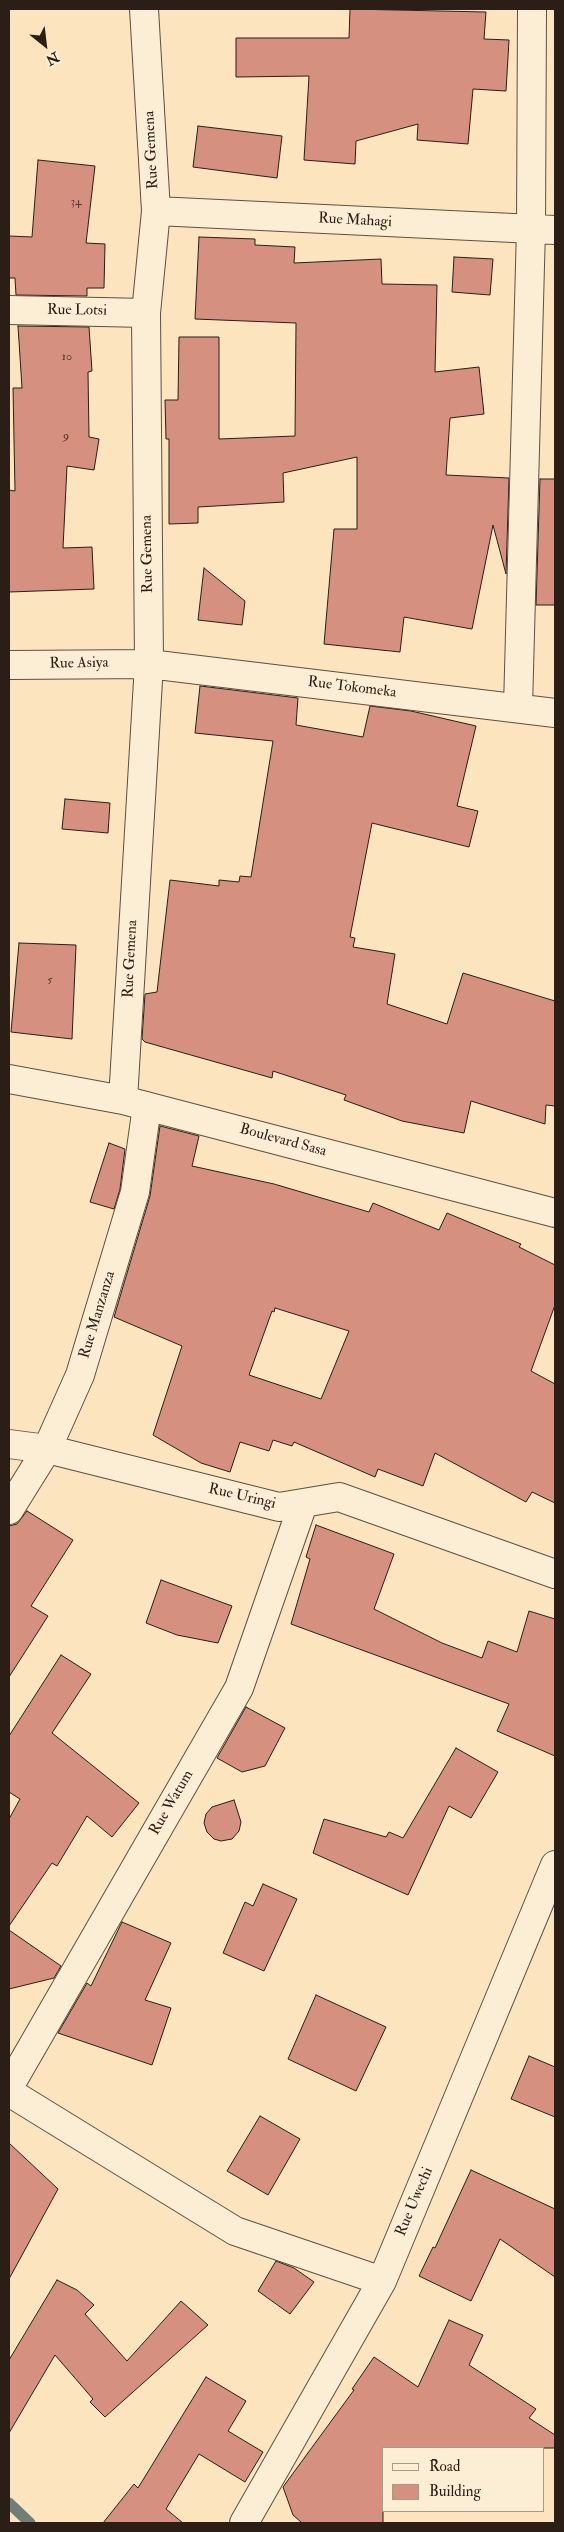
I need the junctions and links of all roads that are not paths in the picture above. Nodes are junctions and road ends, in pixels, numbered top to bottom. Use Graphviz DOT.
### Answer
graph roads {
  1 [pos="144,9"];
  2 [pos="532,9"];
  3 [pos="156,211"];
  4 [pos="543,230"];
  5 [pos="9,310"];
  6 [pos="146,313"];
  7 [pos="149,664"];
  8 [pos="9,665"];
  9 [pos="518,707"];
  10 [pos="555,713"];
  11 [pos="9,1079"];
  12 [pos="135,1103"];
  13 [pos="555,1213"];
  14 [pos="9,1444"];
  15 [pos="47,1449"];
  16 [pos="303,1504"];
  17 [pos="9,1510"];
  18 [pos="555,1574"];
  19 [pos="555,1866"];
  20 [pos="9,2087"];
  21 [pos="9,2092"];
  22 [pos="382,2281"];
  23 [pos="244,2523"];
  1 -- 3 [label="street, Rue Gemena"];
  2 -- 4 [label="street"];
  3 -- 4 [label="street, Rue Mahagi"];
  3 -- 6 [label="street, Rue Gemena"];
  4 -- 9 [label="street"];
  5 -- 6 [label="street, Rue Lotsi"];
  6 -- 7 [label="street, Rue Gemena"];
  7 -- 8 [label="street, Rue Asiya"];
  7 -- 9 [label="street, Rue Tokomeka"];
  7 -- 12 [label="street, Rue Gemena"];
  9 -- 10 [label="street, Rue Tokomeka"];
  11 -- 12 [label="street, Boulevard Sasa"];
  12 -- 13 [label="street, Boulevard Sasa"];
  12 -- 15 [label="street, Rue Manzanza"];
  14 -- 15 [label="street, Rue Uringi"];
  15 -- 16 [label="street, Rue Uringi"];
  15 -- 17 [label="street, Rue Manzanza"];
  16 -- 18 [label="street, Rue Uringi"];
  16 -- 20 [label="street, Rue Watum"];
  19 -- 22 [label="street, Rue Uwechi"];
  21 -- 22 [label="street"];
  22 -- 23 [label="street, Rue Uwechi"];
}
